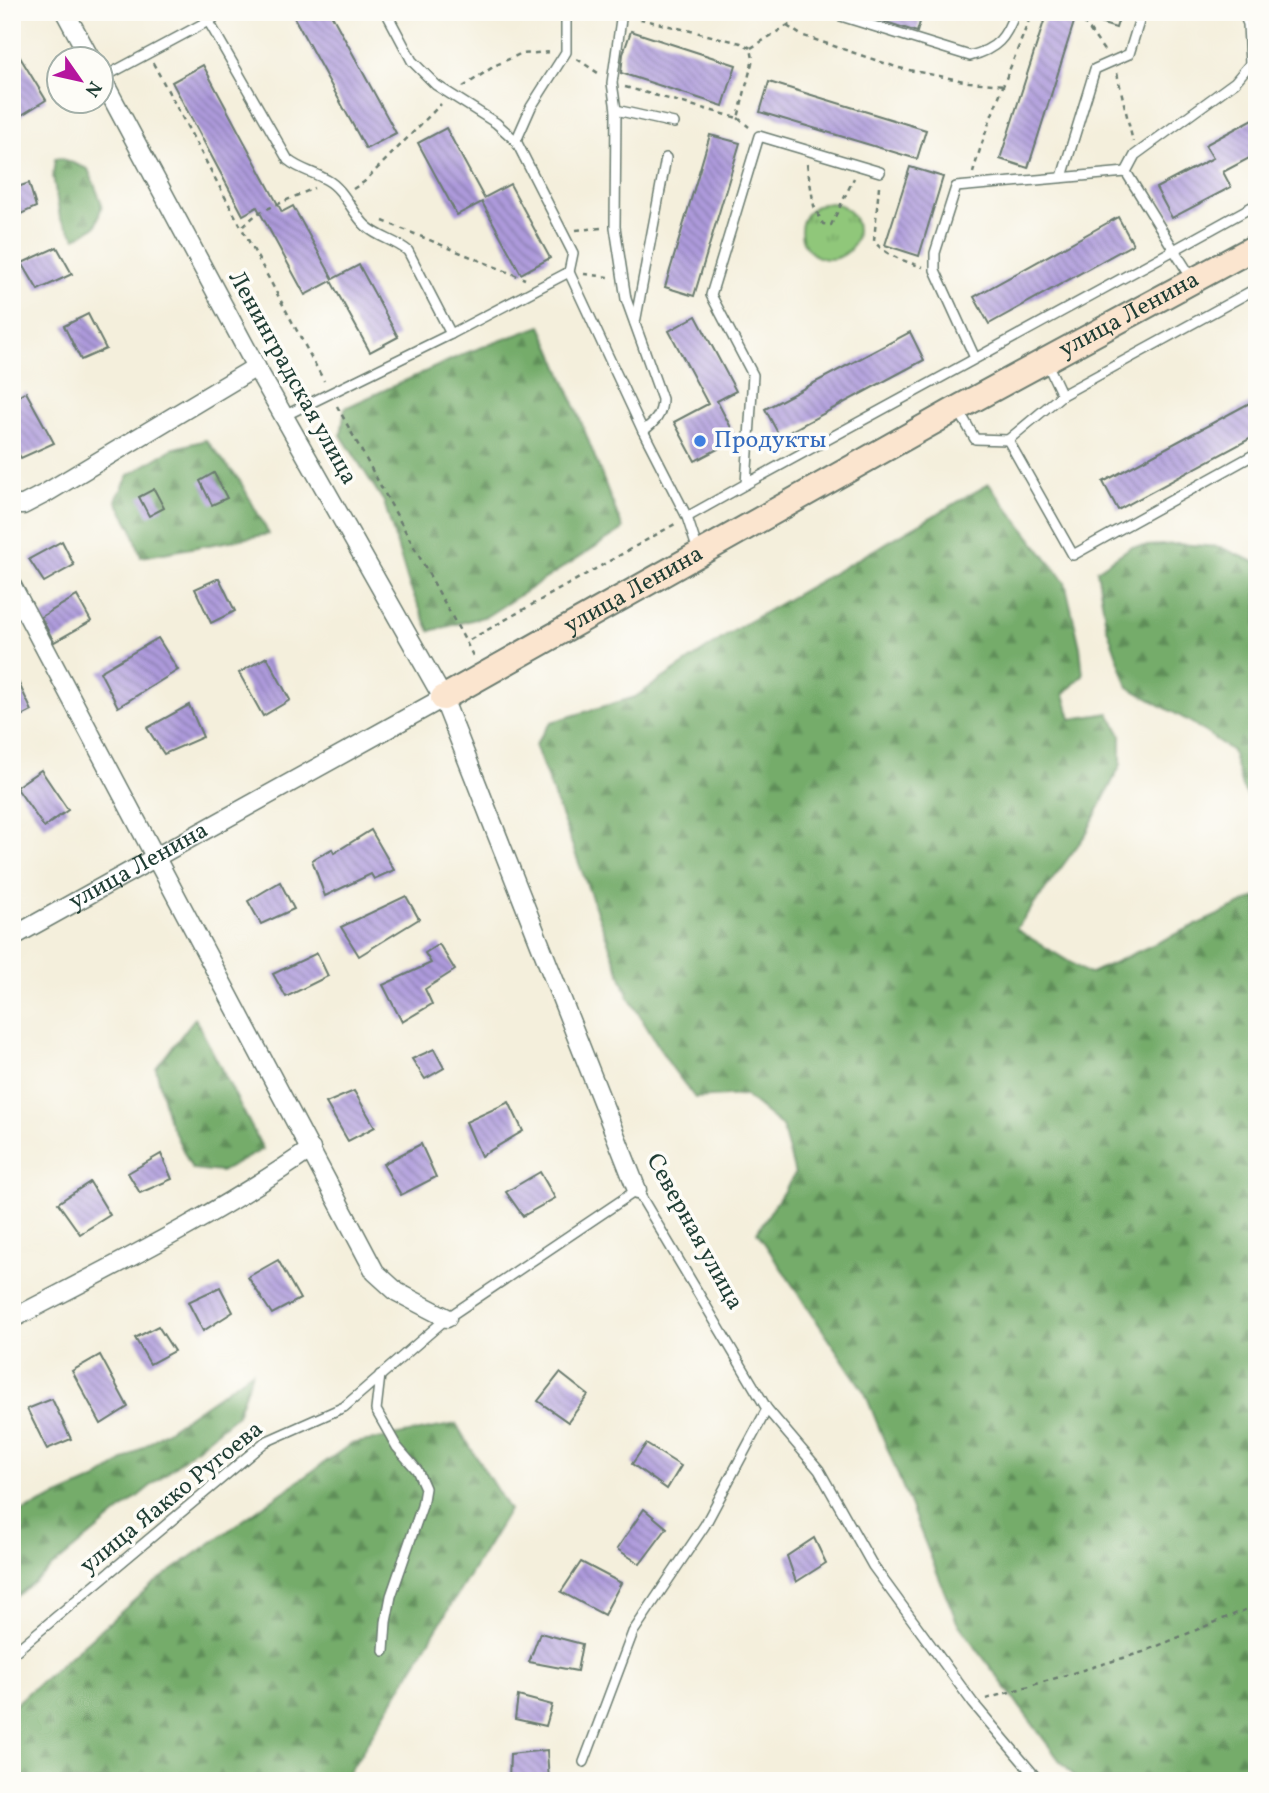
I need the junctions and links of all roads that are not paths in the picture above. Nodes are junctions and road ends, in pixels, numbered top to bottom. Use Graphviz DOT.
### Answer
graph roads {
  1 [pos="65,12"];
  2 [pos="225,12"];
  3 [pos="386,12"];
  4 [pos="562,12"];
  5 [pos="828,12"];
  6 [pos="1015,12"];
  7 [pos="1142,12"];
  8 [pos="1243,12"];
  9 [pos="621,13"];
  10 [pos="209,22"];
  11 [pos="1253,22"];
  12 [pos="83,46"];
  13 [pos="116,71"];
  14 [pos="116,104"];
  15 [pos="616,110"];
  16 [pos="674,123"];
  17 [pos="516,141"];
  18 [pos="666,158"];
  19 [pos="880,172"];
  20 [pos="1126,172"];
  21 [pos="1062,177"];
  22 [pos="1257,204"];
  23 [pos="1257,246"];
  24 [pos="1174,250"];
  25 [pos="569,272"];
  26 [pos="1194,281"];
  27 [pos="1257,288"];
  28 [pos="635,324"];
  29 [pos="451,334"];
  30 [pos="975,358"];
  31 [pos="1046,361"];
  32 [pos="256,367"];
  33 [pos="1062,395"];
  34 [pos="958,408"];
  35 [pos="284,416"];
  36 [pos="643,431"];
  37 [pos="1008,440"];
  38 [pos="1257,453"];
  39 [pos="746,484"];
  40 [pos="12,505"];
  41 [pos="687,517"];
  42 [pos="699,553"];
  43 [pos="12,586"];
  44 [pos="443,698"];
  45 [pos="156,859"];
  46 [pos="12,937"];
  47 [pos="311,1149"];
  48 [pos="637,1190"];
  49 [pos="12,1318"];
  50 [pos="447,1318"];
  51 [pos="380,1376"];
  52 [pos="767,1409"];
  53 [pos="384,1651"];
  54 [pos="12,1654"];
  55 [pos="584,1762"];
  56 [pos="1039,1781"];
  1 -- 12 [label="street"];
  2 -- 10 [label="lane"];
  3 -- 17 [label="lane"];
  4 -- 17 [label="lane"];
  5 -- 6 [label="lane"];
  7 -- 21 [label="lane"];
  8 -- 11 [label="lane"];
  9 -- 15 [label="lane"];
  10 -- 13 [label="lane"];
  10 -- 29 [label="lane"];
  11 -- 20 [label="lane"];
  14 -- 32 [label="street, Ленинградская улица"];
  15 -- 16 [label="lane"];
  15 -- 28 [label="lane"];
  17 -- 25 [label="lane"];
  18 -- 28 [label="lane"];
  19 -- 39 [label="lane"];
  20 -- 21 [label="lane"];
  20 -- 24 [label="lane"];
  21 -- 30 [label="lane"];
  22 -- 24 [label="lane"];
  23 -- 26 [label="street, улица Ленина"];
  24 -- 26 [label="lane"];
  24 -- 30 [label="lane"];
  25 -- 29 [label="lane"];
  25 -- 36 [label="lane"];
  26 -- 31 [label="street, улица Ленина"];
  27 -- 33 [label="lane"];
  28 -- 36 [label="lane"];
  29 -- 35 [label="lane"];
  30 -- 39 [label="lane"];
  31 -- 33 [label="lane"];
  31 -- 34 [label="street, улица Ленина"];
  32 -- 35 [label="street, Ленинградская улица"];
  32 -- 40 [label="street"];
  33 -- 37 [label="lane"];
  34 -- 37 [label="lane"];
  34 -- 42 [label="street, улица Ленина"];
  35 -- 44 [label="street, Ленинградская улица"];
  36 -- 41 [label="lane"];
  37 -- 38 [label="lane"];
  39 -- 41 [label="lane"];
  41 -- 42 [label="lane"];
  42 -- 44 [label="street, улица Ленина"];
  43 -- 45 [label="street"];
  44 -- 45 [label="street, улица Ленина"];
  44 -- 48 [label="street, Северная улица"];
  45 -- 46 [label="street, улица Ленина"];
  45 -- 47 [label="street"];
  47 -- 49 [label="street"];
  47 -- 50 [label="street"];
  48 -- 50 [label="lane, улица Яакко Ругоева"];
  48 -- 52 [label="lane, Северная улица"];
  50 -- 51 [label="lane, улица Яакко Ругоева"];
  51 -- 53 [label="lane"];
  51 -- 54 [label="lane, улица Яакко Ругоева"];
  52 -- 55 [label="lane"];
  52 -- 56 [label="lane, Северная улица"];
}
